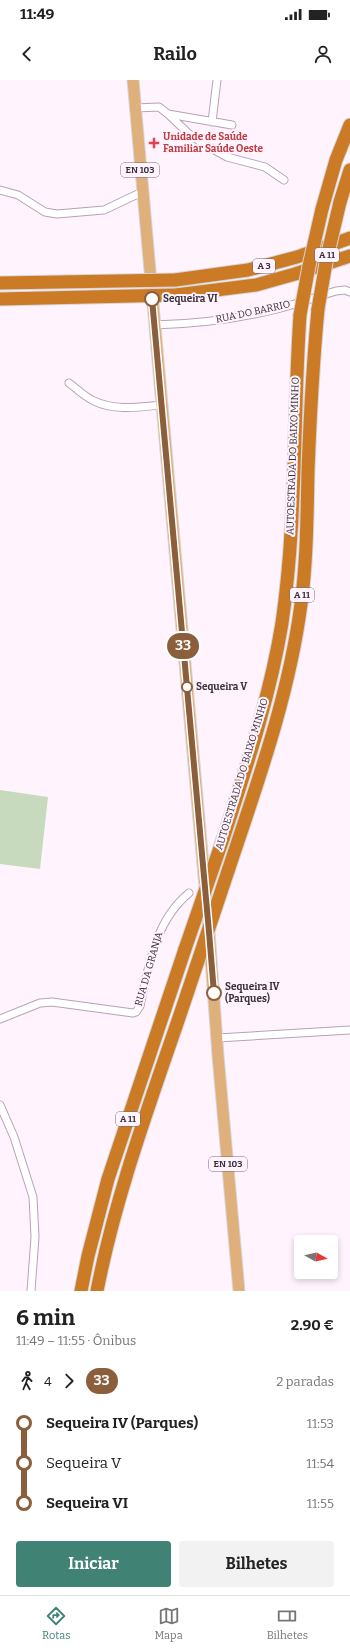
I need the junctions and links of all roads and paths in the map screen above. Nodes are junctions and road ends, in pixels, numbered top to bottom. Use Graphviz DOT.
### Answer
graph roads {
  1 [pos="133,80"];
  2 [pos="217,80"];
  3 [pos="135,108"];
  4 [pos="168,114"];
  5 [pos="212,122"];
  6 [pos="232,125"];
  7 [pos="350,125"];
  8 [pos="350,170"];
  9 [pos="284,180"];
  10 [pos="0,190"];
  11 [pos="142,192"];
  12 [pos="350,238"];
  13 [pos="350,256"];
  14 [pos="0,283"];
  15 [pos="350,292"];
  16 [pos="0,299"];
  17 [pos="154,325"];
  18 [pos="69,383"];
  19 [pos="161,405"];
  20 [pos="189,893"];
  21 [pos="0,1019"];
  22 [pos="350,1030"];
  23 [pos="217,1038"];
  24 [pos="0,1105"];
  25 [pos="31,1291"];
  26 [pos="81,1291"];
  27 [pos="97,1291"];
  28 [pos="239,1291"];
  1 -- 3 [label="main road, EN 103"];
  2 -- 5 [label="street"];
  3 -- 4 [label="street"];
  3 -- 11 [label="main road, EN 103"];
  4 -- 5 [label="street"];
  4 -- 9 [label="street"];
  5 -- 6 [label="street"];
  7 -- 26 [label="highway, AUTOESTRADA DO BAIXO MINHO / A 11, bridge"];
  8 -- 27 [label="highway, AUTOESTRADA DO BAIXO MINHO / A 11, bridge"];
  10 -- 11 [label="street"];
  11 -- 17 [label="main road, EN 103"];
  12 -- 14 [label="highway, A 3, bridge"];
  13 -- 16 [label="highway, A 3, bridge"];
  15 -- 17 [label="street, RUA DO BARRIO"];
  17 -- 19 [label="main road, EN 103"];
  18 -- 19 [label="street"];
  19 -- 23 [label="main road, EN 103"];
  20 -- 21 [label="street, RUA DA GRANJA"];
  22 -- 23 [label="street"];
  23 -- 28 [label="main road, EN 103"];
  24 -- 25 [label="street"];
}
